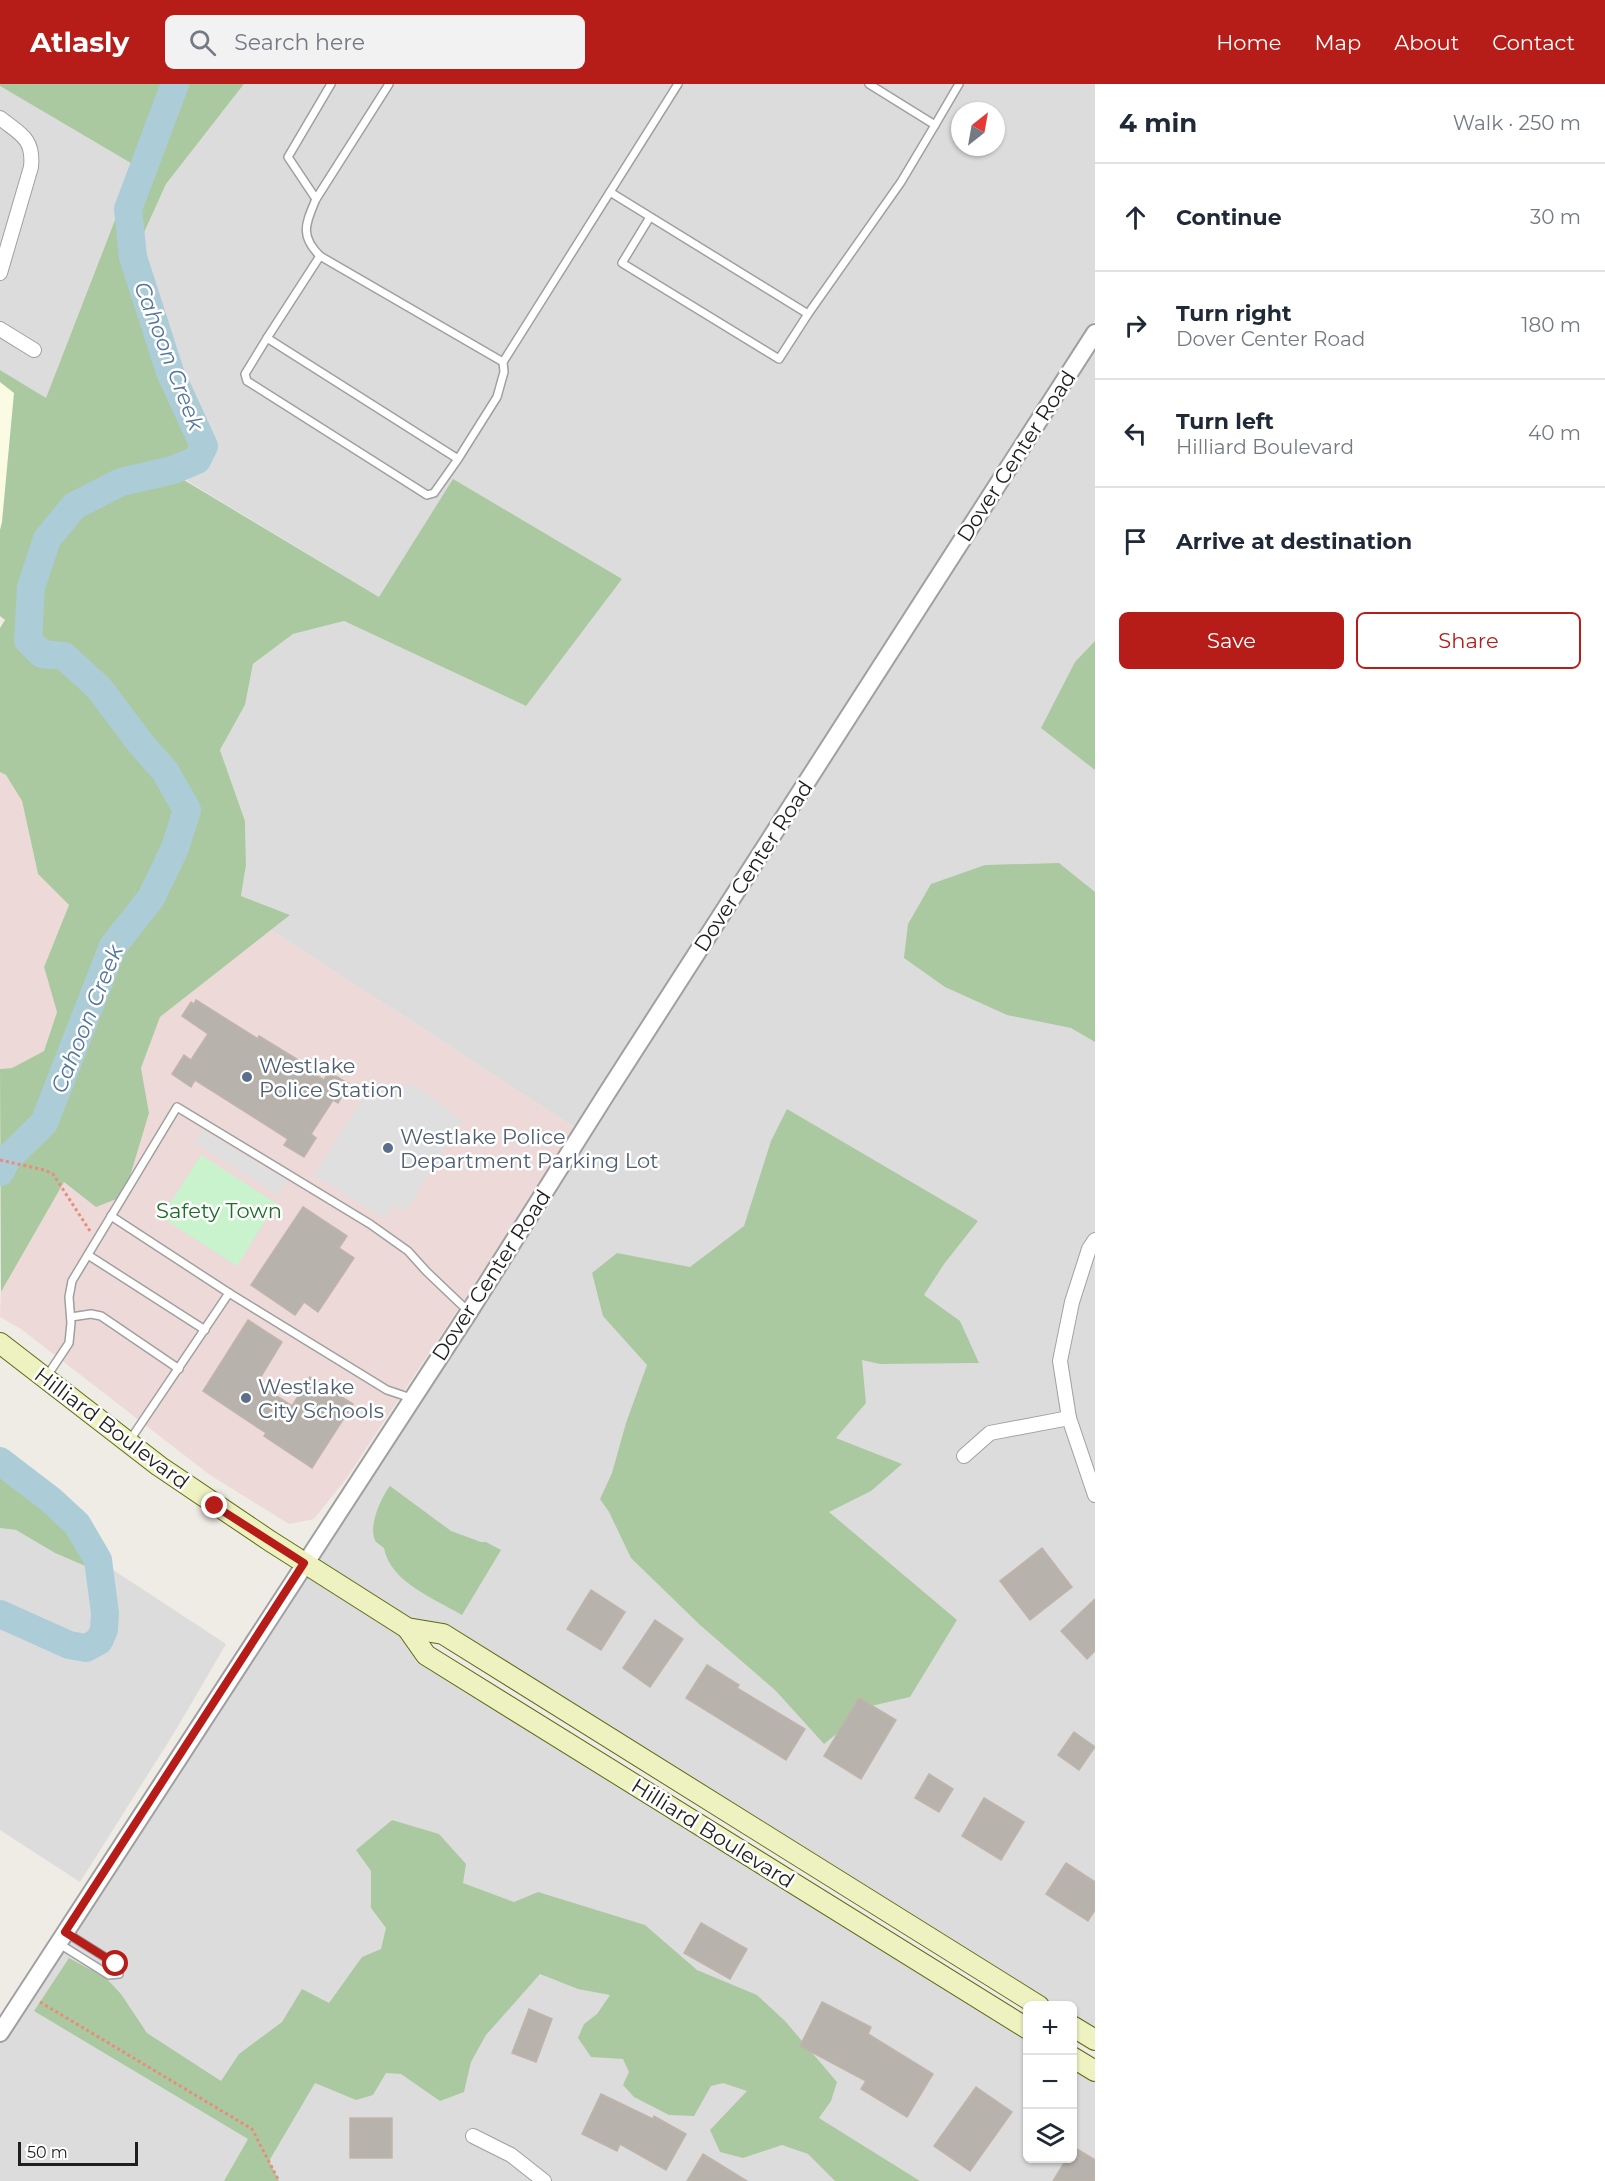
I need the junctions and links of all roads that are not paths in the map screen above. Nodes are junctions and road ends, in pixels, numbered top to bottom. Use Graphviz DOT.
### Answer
graph roads {
  1 [pos="332,84"];
  2 [pos="389,84"];
  3 [pos="678,84"];
  4 [pos="869,84"];
  5 [pos="959,84"];
  6 [pos="0,118"];
  7 [pos="935,125"];
  8 [pos="610,192"];
  9 [pos="316,199"];
  10 [pos="650,217"];
  11 [pos="320,256"];
  12 [pos="0,273"];
  13 [pos="808,314"];
  14 [pos="0,329"];
  15 [pos="1095,333"];
  16 [pos="267,338"];
  17 [pos="34,350"];
  18 [pos="503,362"];
  19 [pos="458,459"];
  20 [pos="111,1216"];
  21 [pos="1095,1240"];
  22 [pos="88,1255"];
  23 [pos="229,1293"];
  24 [pos="469,1312"];
  25 [pos="71,1317"];
  26 [pos="205,1330"];
  27 [pos="0,1342"];
  28 [pos="179,1368"];
  29 [pos="46,1378"];
  30 [pos="412,1399"];
  31 [pos="1068,1418"];
  32 [pos="129,1442"];
  33 [pos="964,1456"];
  34 [pos="1095,1495"];
  35 [pos="304,1563"];
  36 [pos="407,1628"];
  37 [pos="61,1938"];
  38 [pos="1031,2001"];
  39 [pos="1023,2026"];
  40 [pos="1077,2029"];
  41 [pos="0,2033"];
  42 [pos="1095,2040"];
  43 [pos="1077,2060"];
  44 [pos="1095,2071"];
  45 [pos="473,2136"];
  46 [pos="544,2181"];
  1 -- 9 [label="lane"];
  2 -- 9 [label="lane"];
  3 -- 8 [label="lane"];
  4 -- 7 [label="lane"];
  5 -- 7 [label="lane"];
  6 -- 12 [label="street"];
  7 -- 13 [label="lane"];
  8 -- 10 [label="lane"];
  8 -- 18 [label="lane"];
  9 -- 11 [label="lane"];
  10 -- 13 [label="lane"];
  10 -- 13 [label="lane"];
  11 -- 16 [label="lane"];
  11 -- 18 [label="lane"];
  14 -- 17 [label="street"];
  15 -- 24 [label="street, Dover Center Road"];
  16 -- 19 [label="lane"];
  16 -- 19 [label="lane"];
  18 -- 19 [label="lane"];
  20 -- 22 [label="lane"];
  20 -- 23 [label="lane"];
  20 -- 24 [label="lane"];
  21 -- 31 [label="street"];
  22 -- 25 [label="lane"];
  22 -- 26 [label="lane"];
  23 -- 26 [label="lane"];
  23 -- 30 [label="lane"];
  24 -- 30 [label="street, Dover Center Road"];
  25 -- 28 [label="lane"];
  25 -- 29 [label="lane"];
  26 -- 28 [label="lane"];
  27 -- 29 [label="main road, Hilliard Boulevard"];
  28 -- 32 [label="lane"];
  29 -- 32 [label="main road, Hilliard Boulevard"];
  30 -- 35 [label="street, Dover Center Road"];
  31 -- 33 [label="street"];
  31 -- 34 [label="street"];
  32 -- 35 [label="main road, Hilliard Boulevard"];
  35 -- 36 [label="main road, Hilliard Boulevard"];
  35 -- 37 [label="street, Dover Center Road"];
  36 -- 38 [label="main road, Hilliard Boulevard"];
  36 -- 39 [label="main road, Hilliard Boulevard"];
  37 -- 37 [label="lane"];
  37 -- 41 [label="street, Dover Center Road"];
  40 -- 42 [label="main road"];
  43 -- 44 [label="main road"];
  45 -- 46 [label="street"];
}
